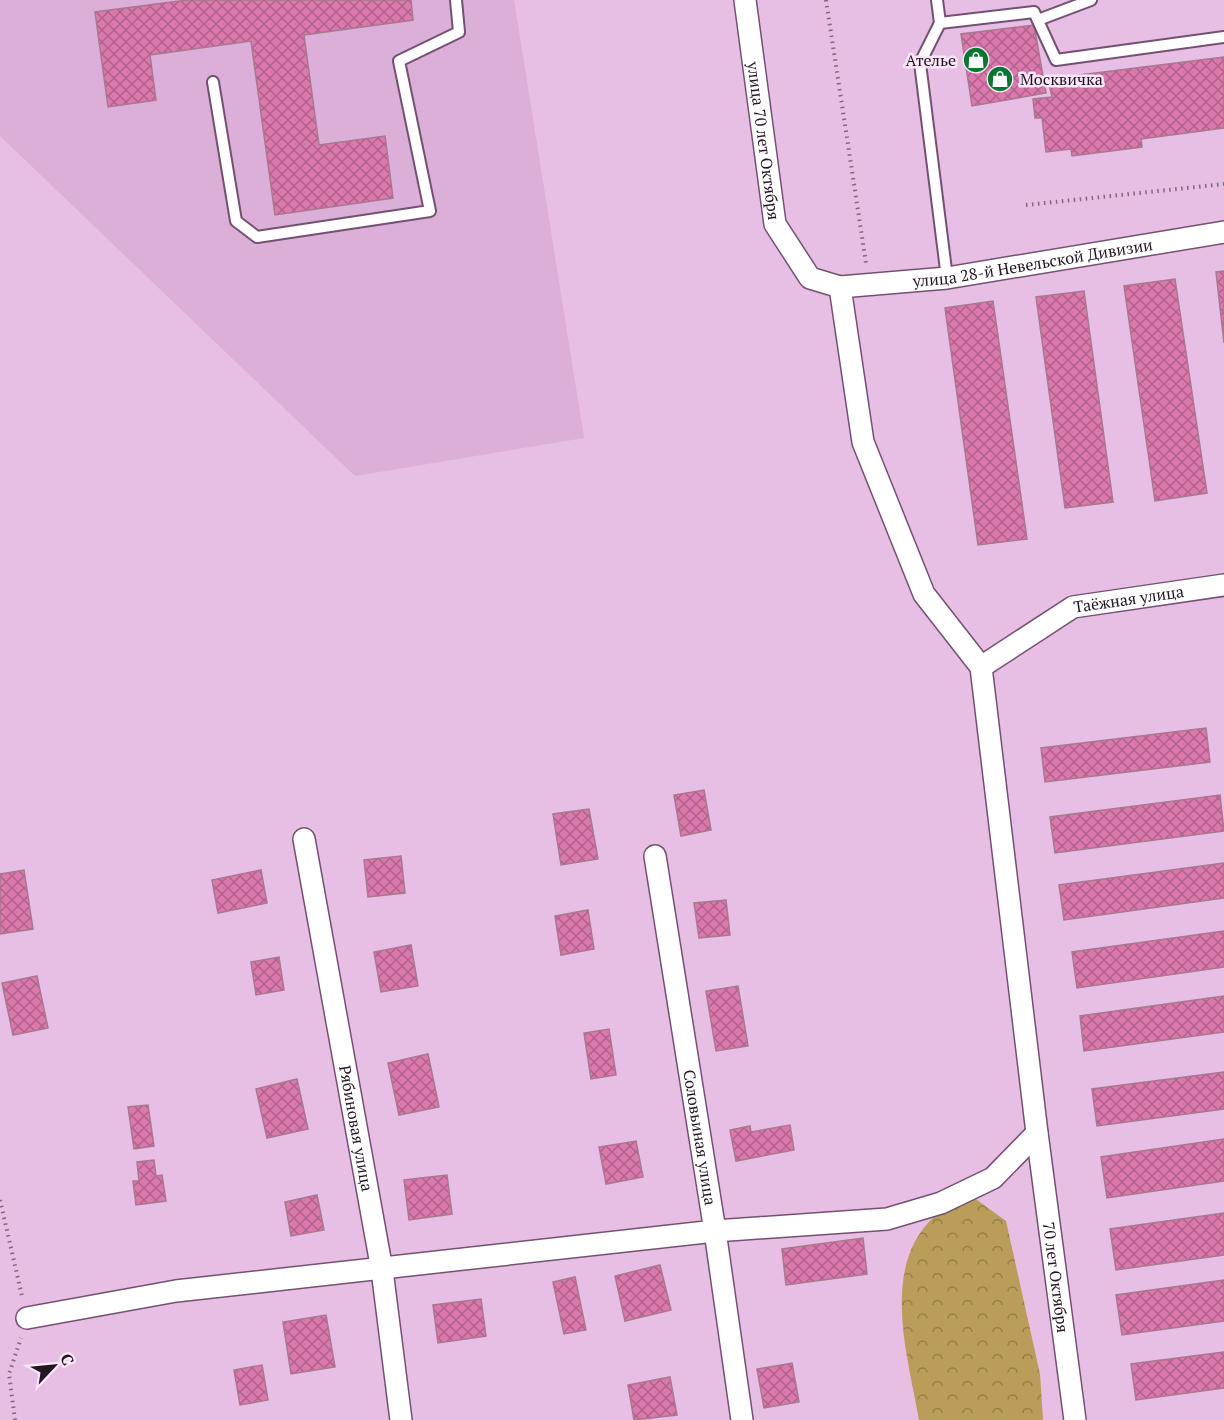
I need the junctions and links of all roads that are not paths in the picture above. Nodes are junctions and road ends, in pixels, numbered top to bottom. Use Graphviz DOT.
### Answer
graph roads {
  1 [pos="456,0"];
  2 [pos="745,0"];
  3 [pos="937,0"];
  4 [pos="1090,0"];
  5 [pos="1038,20"];
  6 [pos="940,23"];
  7 [pos="1224,37"];
  8 [pos="213,82"];
  9 [pos="1224,232"];
  10 [pos="947,278"];
  11 [pos="840,287"];
  12 [pos="1224,585"];
  13 [pos="981,667"];
  14 [pos="304,839"];
  15 [pos="655,856"];
  16 [pos="1037,1133"];
  17 [pos="715,1231"];
  18 [pos="382,1270"];
  19 [pos="27,1318"];
  20 [pos="401,1420"];
  21 [pos="742,1420"];
  22 [pos="1075,1420"];
  1 -- 8 [label="lane"];
  2 -- 11 [label="street, улица 70 лет Октября"];
  3 -- 6 [label="lane"];
  4 -- 5 [label="lane"];
  5 -- 6 [label="lane"];
  5 -- 7 [label="lane"];
  6 -- 10 [label="lane"];
  9 -- 10 [label="street, улица 28-й Невельской Дивизии"];
  10 -- 11 [label="street, улица 28-й Невельской Дивизии"];
  11 -- 13 [label="street"];
  12 -- 13 [label="street, Таёжная улица"];
  13 -- 16 [label="street, 70 лет Октября"];
  14 -- 18 [label="street, Рябиновая улица"];
  15 -- 17 [label="street, Соловьиная улица"];
  16 -- 17 [label="street"];
  16 -- 22 [label="street, 70 лет Октября"];
  17 -- 18 [label="street"];
  17 -- 21 [label="street, Соловьиная улица"];
  18 -- 19 [label="street"];
  18 -- 20 [label="street, Рябиновая улица"];
}
